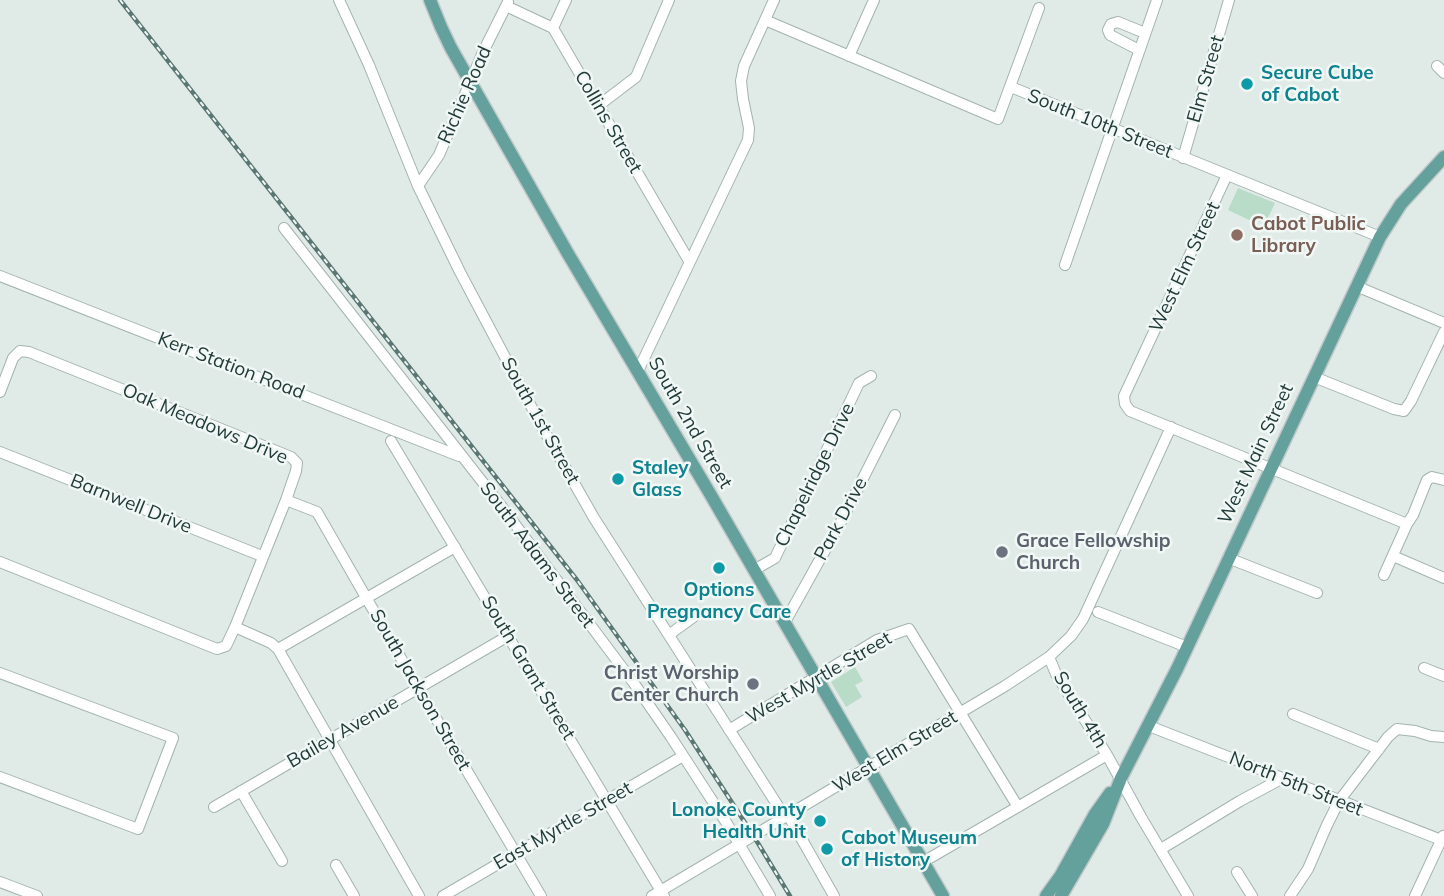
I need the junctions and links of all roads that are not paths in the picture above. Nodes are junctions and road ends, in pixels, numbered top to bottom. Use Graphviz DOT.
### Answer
graph roads {
  1 [pos="339,0"];
  2 [pos="430,0"];
  3 [pos="566,0"];
  4 [pos="669,0"];
  5 [pos="774,0"];
  6 [pos="874,0"];
  7 [pos="1157,0"];
  8 [pos="1229,0"];
  9 [pos="507,3"];
  10 [pos="1039,8"];
  11 [pos="765,19"];
  12 [pos="553,28"];
  13 [pos="1145,33"];
  14 [pos="1139,50"];
  15 [pos="849,56"];
  16 [pos="470,82"];
  17 [pos="1011,87"];
  18 [pos="598,106"];
  19 [pos="1113,128"];
  20 [pos="1444,157"];
  21 [pos="1183,158"];
  22 [pos="1227,175"];
  23 [pos="418,186"];
  24 [pos="284,228"];
  25 [pos="1380,237"];
  26 [pos="689,261"];
  27 [pos="1065,265"];
  28 [pos="0,276"];
  29 [pos="1356,286"];
  30 [pos="1444,323"];
  31 [pos="1444,332"];
  32 [pos="638,371"];
  33 [pos="871,376"];
  34 [pos="1314,377"];
  35 [pos="0,392"];
  36 [pos="895,415"];
  37 [pos="1171,427"];
  38 [pos="391,441"];
  39 [pos="0,452"];
  40 [pos="462,458"];
  41 [pos="1271,467"];
  42 [pos="1444,480"];
  43 [pos="286,500"];
  44 [pos="1407,524"];
  45 [pos="455,547"];
  46 [pos="262,556"];
  47 [pos="1393,556"];
  48 [pos="1228,558"];
  49 [pos="0,562"];
  50 [pos="754,570"];
  51 [pos="1384,575"];
  52 [pos="1444,578"];
  53 [pos="1317,593"];
  54 [pos="367,599"];
  55 [pos="1098,612"];
  56 [pos="699,613"];
  57 [pos="785,622"];
  58 [pos="235,627"];
  59 [pos="670,634"];
  60 [pos="508,636"];
  61 [pos="1187,648"];
  62 [pos="278,649"];
  63 [pos="1050,661"];
  64 [pos="1424,668"];
  65 [pos="0,673"];
  66 [pos="1444,676"];
  67 [pos="817,678"];
  68 [pos="418,688"];
  69 [pos="960,713"];
  70 [pos="1293,714"];
  71 [pos="1149,726"];
  72 [pos="729,730"];
  73 [pos="1444,737"];
  74 [pos="330,739"];
  75 [pos="1379,748"];
  76 [pos="1107,755"];
  77 [pos="683,756"];
  78 [pos="868,769"];
  79 [pos="0,777"];
  80 [pos="1121,778"];
  81 [pos="1283,778"];
  82 [pos="241,791"];
  83 [pos="606,800"];
  84 [pos="1339,801"];
  85 [pos="214,807"];
  86 [pos="1018,807"];
  87 [pos="787,816"];
  88 [pos="1443,839"];
  89 [pos="740,844"];
  90 [pos="1161,849"];
  91 [pos="516,852"];
  92 [pos="282,860"];
  93 [pos="923,862"];
  94 [pos="336,865"];
  95 [pos="1237,872"];
  96 [pos="0,882"];
  97 [pos="659,894"];
  98 [pos="37,896"];
  99 [pos="354,896"];
  100 [pos="419,896"];
  101 [pos="443,896"];
  102 [pos="541,896"];
  103 [pos="770,896"];
  104 [pos="834,896"];
  105 [pos="943,896"];
  106 [pos="1046,896"];
  107 [pos="1060,896"];
  108 [pos="1188,896"];
  109 [pos="1252,896"];
  110 [pos="1290,896"];
  111 [pos="1415,896"];
  1 -- 23 [label="street, South 1st Street"];
  2 -- 16 [label="main road, South 2nd Street"];
  3 -- 12 [label="street"];
  4 -- 18 [label="street"];
  5 -- 11 [label="street"];
  6 -- 15 [label="street"];
  7 -- 13 [label="street"];
  8 -- 21 [label="street, Elm Street"];
  9 -- 12 [label="street"];
  9 -- 16 [label="street, Richie Road"];
  10 -- 17 [label="street"];
  11 -- 15 [label="street, South 10th Street"];
  11 -- 26 [label="street"];
  12 -- 18 [label="street, Collins Street"];
  13 -- 14 [label="street"];
  13 -- 14 [label="street"];
  14 -- 19 [label="street"];
  15 -- 17 [label="street, South 10th Street"];
  16 -- 23 [label="street, Richie Road"];
  16 -- 32 [label="main road, South 2nd Street"];
  17 -- 19 [label="street, South 10th Street"];
  18 -- 26 [label="street, Collins Street"];
  19 -- 21 [label="street, South 10th Street"];
  19 -- 27 [label="street"];
  20 -- 25 [label="main road, West Main Street"];
  21 -- 22 [label="street, South 10th Street"];
  22 -- 25 [label="street, South 10th Street"];
  22 -- 37 [label="street, West Elm Street"];
  23 -- 59 [label="street, South 1st Street"];
  24 -- 40 [label="street, South Adams Street"];
  25 -- 29 [label="main road, West Main Street"];
  26 -- 32 [label="street"];
  28 -- 40 [label="street, Kerr Station Road"];
  29 -- 30 [label="street"];
  29 -- 34 [label="main road, West Main Street"];
  31 -- 34 [label="street"];
  32 -- 50 [label="main road, South 2nd Street"];
  33 -- 50 [label="street, Chapelridge Drive"];
  34 -- 41 [label="main road, West Main Street"];
  35 -- 43 [label="street, Oak Meadows Drive"];
  36 -- 57 [label="street, Park Drive"];
  37 -- 41 [label="street"];
  37 -- 63 [label="street, West Elm Street"];
  38 -- 45 [label="street, South Grant Street"];
  39 -- 46 [label="street, Barnwell Drive"];
  40 -- 77 [label="street, South Adams Street"];
  41 -- 44 [label="street"];
  41 -- 48 [label="main road, West Main Street"];
  42 -- 44 [label="street"];
  43 -- 46 [label="street, Oak Meadows Drive"];
  43 -- 54 [label="street, South Jackson Street"];
  44 -- 47 [label="street"];
  45 -- 54 [label="street"];
  45 -- 60 [label="street, South Grant Street"];
  46 -- 58 [label="street, Oak Meadows Drive"];
  47 -- 51 [label="street"];
  47 -- 52 [label="street"];
  48 -- 53 [label="street"];
  48 -- 61 [label="main road, West Main Street"];
  49 -- 58 [label="street, Oak Meadows Drive"];
  50 -- 57 [label="main road, South 2nd Street"];
  54 -- 62 [label="street"];
  54 -- 68 [label="street, South Jackson Street"];
  55 -- 61 [label="street"];
  56 -- 59 [label="street"];
  57 -- 67 [label="main road, South 2nd Street"];
  58 -- 62 [label="street"];
  59 -- 72 [label="street, South 1st Street"];
  60 -- 68 [label="street, Bailey Avenue"];
  60 -- 83 [label="street, South Grant Street"];
  61 -- 71 [label="main road, West Main Street"];
  62 -- 74 [label="street"];
  63 -- 69 [label="street, West Elm Street"];
  63 -- 76 [label="street, South 4th"];
  64 -- 66 [label="street"];
  65 -- 79 [label="street"];
  67 -- 69 [label="street, West Myrtle Street"];
  67 -- 72 [label="street, West Myrtle Street"];
  67 -- 78 [label="main road, South 2nd Street"];
  68 -- 74 [label="street, Bailey Avenue"];
  68 -- 91 [label="street, South Jackson Street"];
  69 -- 78 [label="street, West Elm Street"];
  69 -- 86 [label="street"];
  70 -- 75 [label="street"];
  71 -- 80 [label="main road, West Main Street"];
  71 -- 81 [label="street, North 5th Street"];
  72 -- 87 [label="street, South 1st Street"];
  73 -- 75 [label="street"];
  74 -- 82 [label="street, Bailey Avenue"];
  74 -- 100 [label="street"];
  75 -- 84 [label="street"];
  76 -- 80 [label="street, South 4th"];
  76 -- 86 [label="street"];
  77 -- 83 [label="street, East Myrtle Street"];
  77 -- 89 [label="street, South Adams Street"];
  78 -- 87 [label="street, West Elm Street"];
  78 -- 93 [label="main road, South 2nd Street"];
  80 -- 90 [label="street, South 4th"];
  80 -- 106 [label="main road, West Main Street"];
  80 -- 107 [label="main road, West Main Street"];
  81 -- 84 [label="street, North 5th Street"];
  81 -- 90 [label="street"];
  82 -- 85 [label="street, Bailey Avenue"];
  82 -- 92 [label="street"];
  83 -- 91 [label="street, East Myrtle Street"];
  83 -- 97 [label="street, South Grant Street"];
  84 -- 88 [label="street, North 5th Street"];
  84 -- 110 [label="street"];
  86 -- 93 [label="street"];
  87 -- 89 [label="street, West Elm Street"];
  87 -- 104 [label="street, South 1st Street"];
  88 -- 111 [label="street"];
  89 -- 97 [label="street, West Elm Street"];
  89 -- 103 [label="street, South Adams Street"];
  90 -- 108 [label="street, South 4th"];
  91 -- 101 [label="street, East Myrtle Street"];
  91 -- 102 [label="street, South Jackson Street"];
  93 -- 105 [label="main road, South 2nd Street"];
  94 -- 99 [label="street"];
  95 -- 109 [label="street"];
  96 -- 98 [label="street"];
}
